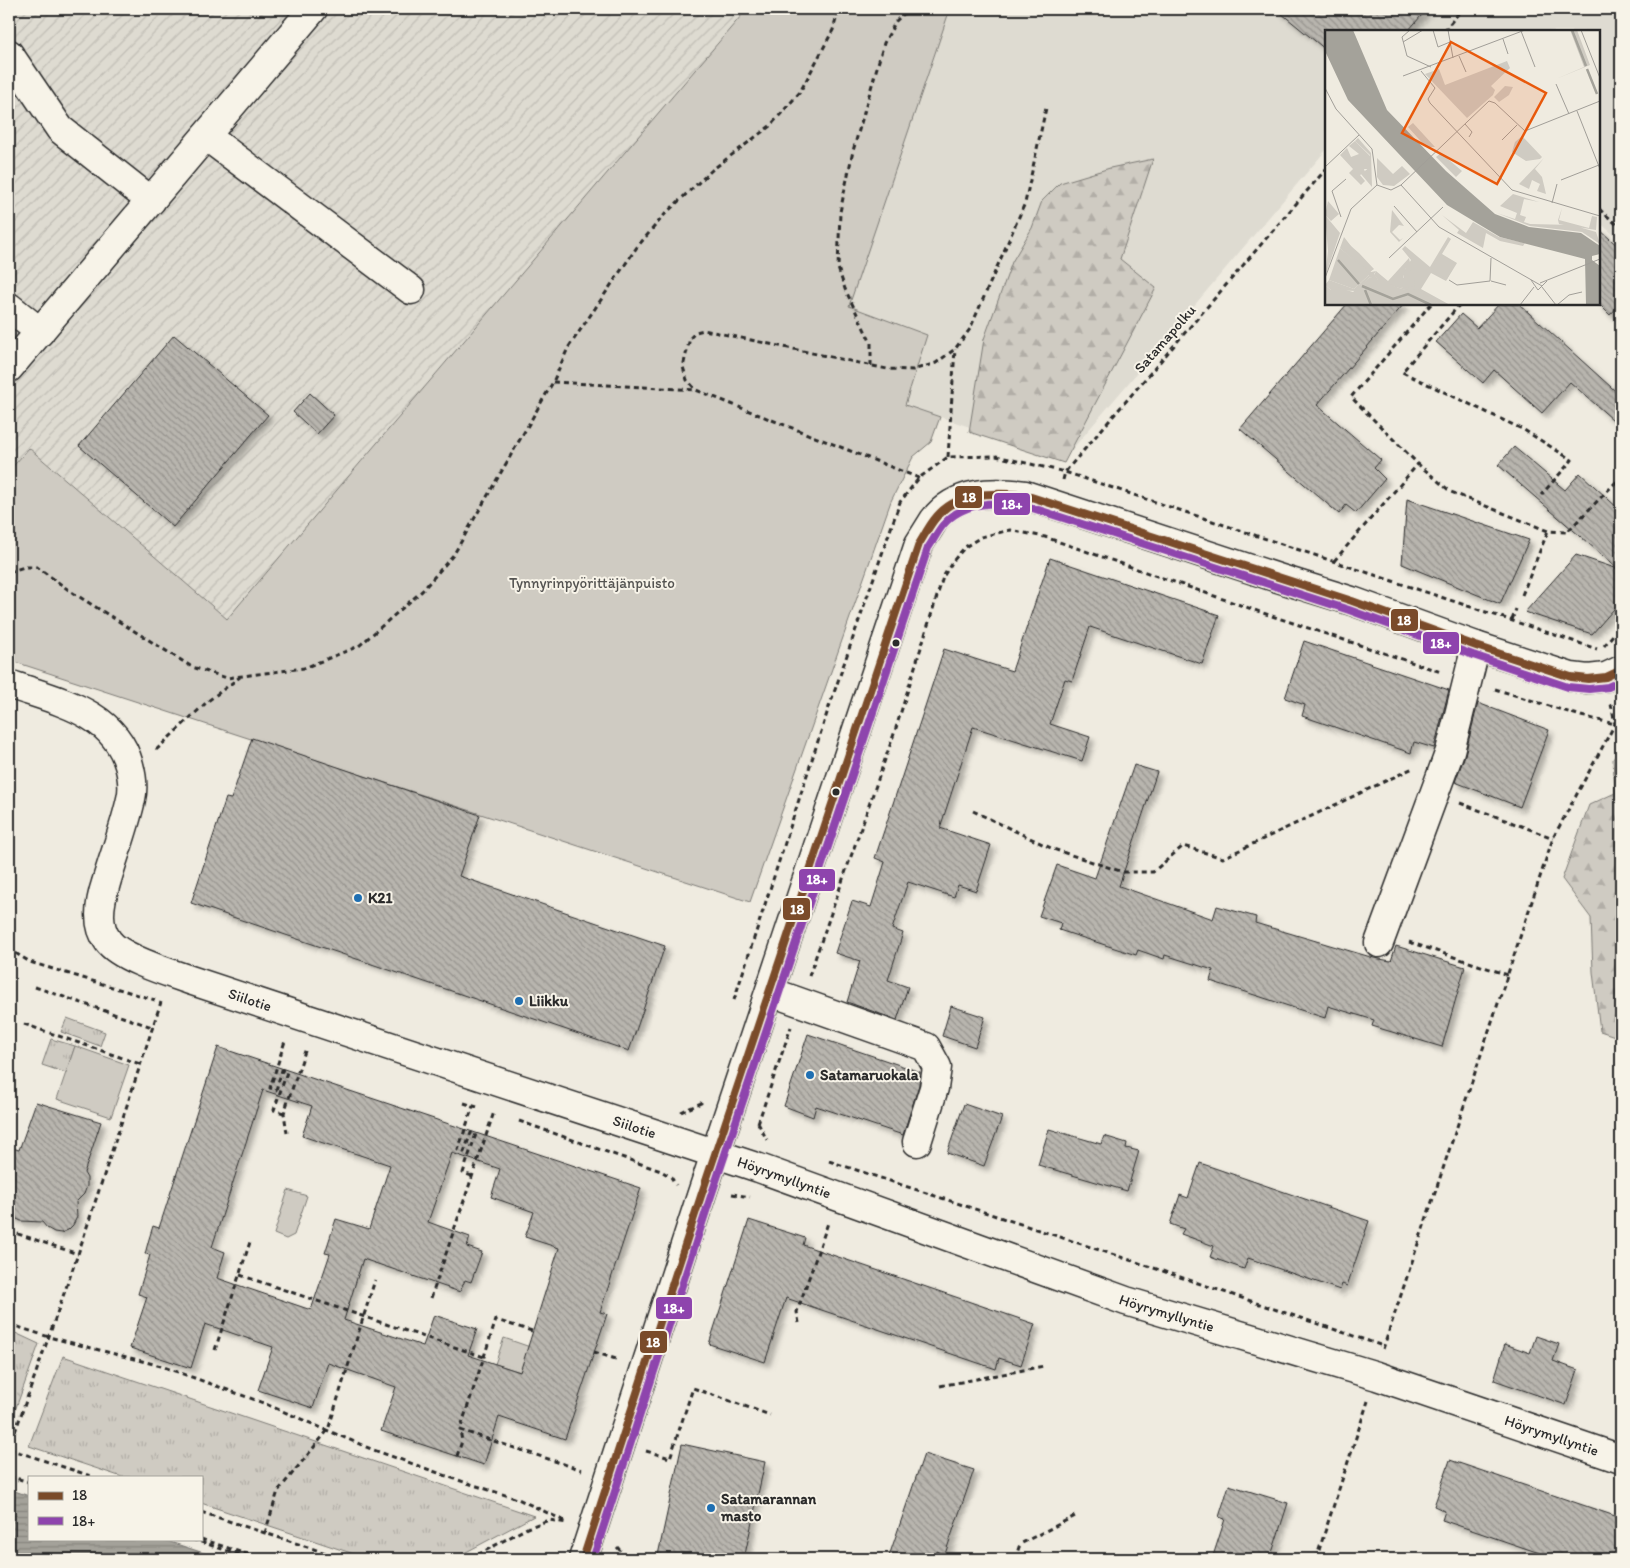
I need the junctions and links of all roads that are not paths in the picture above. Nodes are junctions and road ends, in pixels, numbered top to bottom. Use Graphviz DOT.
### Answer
graph roads {
  1 [pos="313,9"];
  2 [pos="9,54"];
  3 [pos="206,136"];
  4 [pos="151,200"];
  5 [pos="411,290"];
  6 [pos="9,307"];
  7 [pos="40,332"];
  8 [pos="11,362"];
  9 [pos="1476,646"];
  10 [pos="1621,670"];
  11 [pos="9,684"];
  12 [pos="1381,938"];
  13 [pos="771,992"];
  14 [pos="917,1142"];
  15 [pos="716,1155"];
  16 [pos="1621,1459"];
  17 [pos="594,1549"];
  1 -- 3 [label="street"];
  2 -- 4 [label="street"];
  3 -- 4 [label="street"];
  3 -- 5 [label="street"];
  4 -- 7 [label="street"];
  6 -- 7 [label="street"];
  7 -- 8 [label="street"];
  9 -- 10 [label="street"];
  9 -- 12 [label="street"];
  9 -- 13 [label="street"];
  11 -- 15 [label="street, Siilotie"];
  13 -- 14 [label="street"];
  13 -- 15 [label="street"];
  15 -- 16 [label="street, Höyrymyllyntie"];
  15 -- 17 [label="street"];
}
